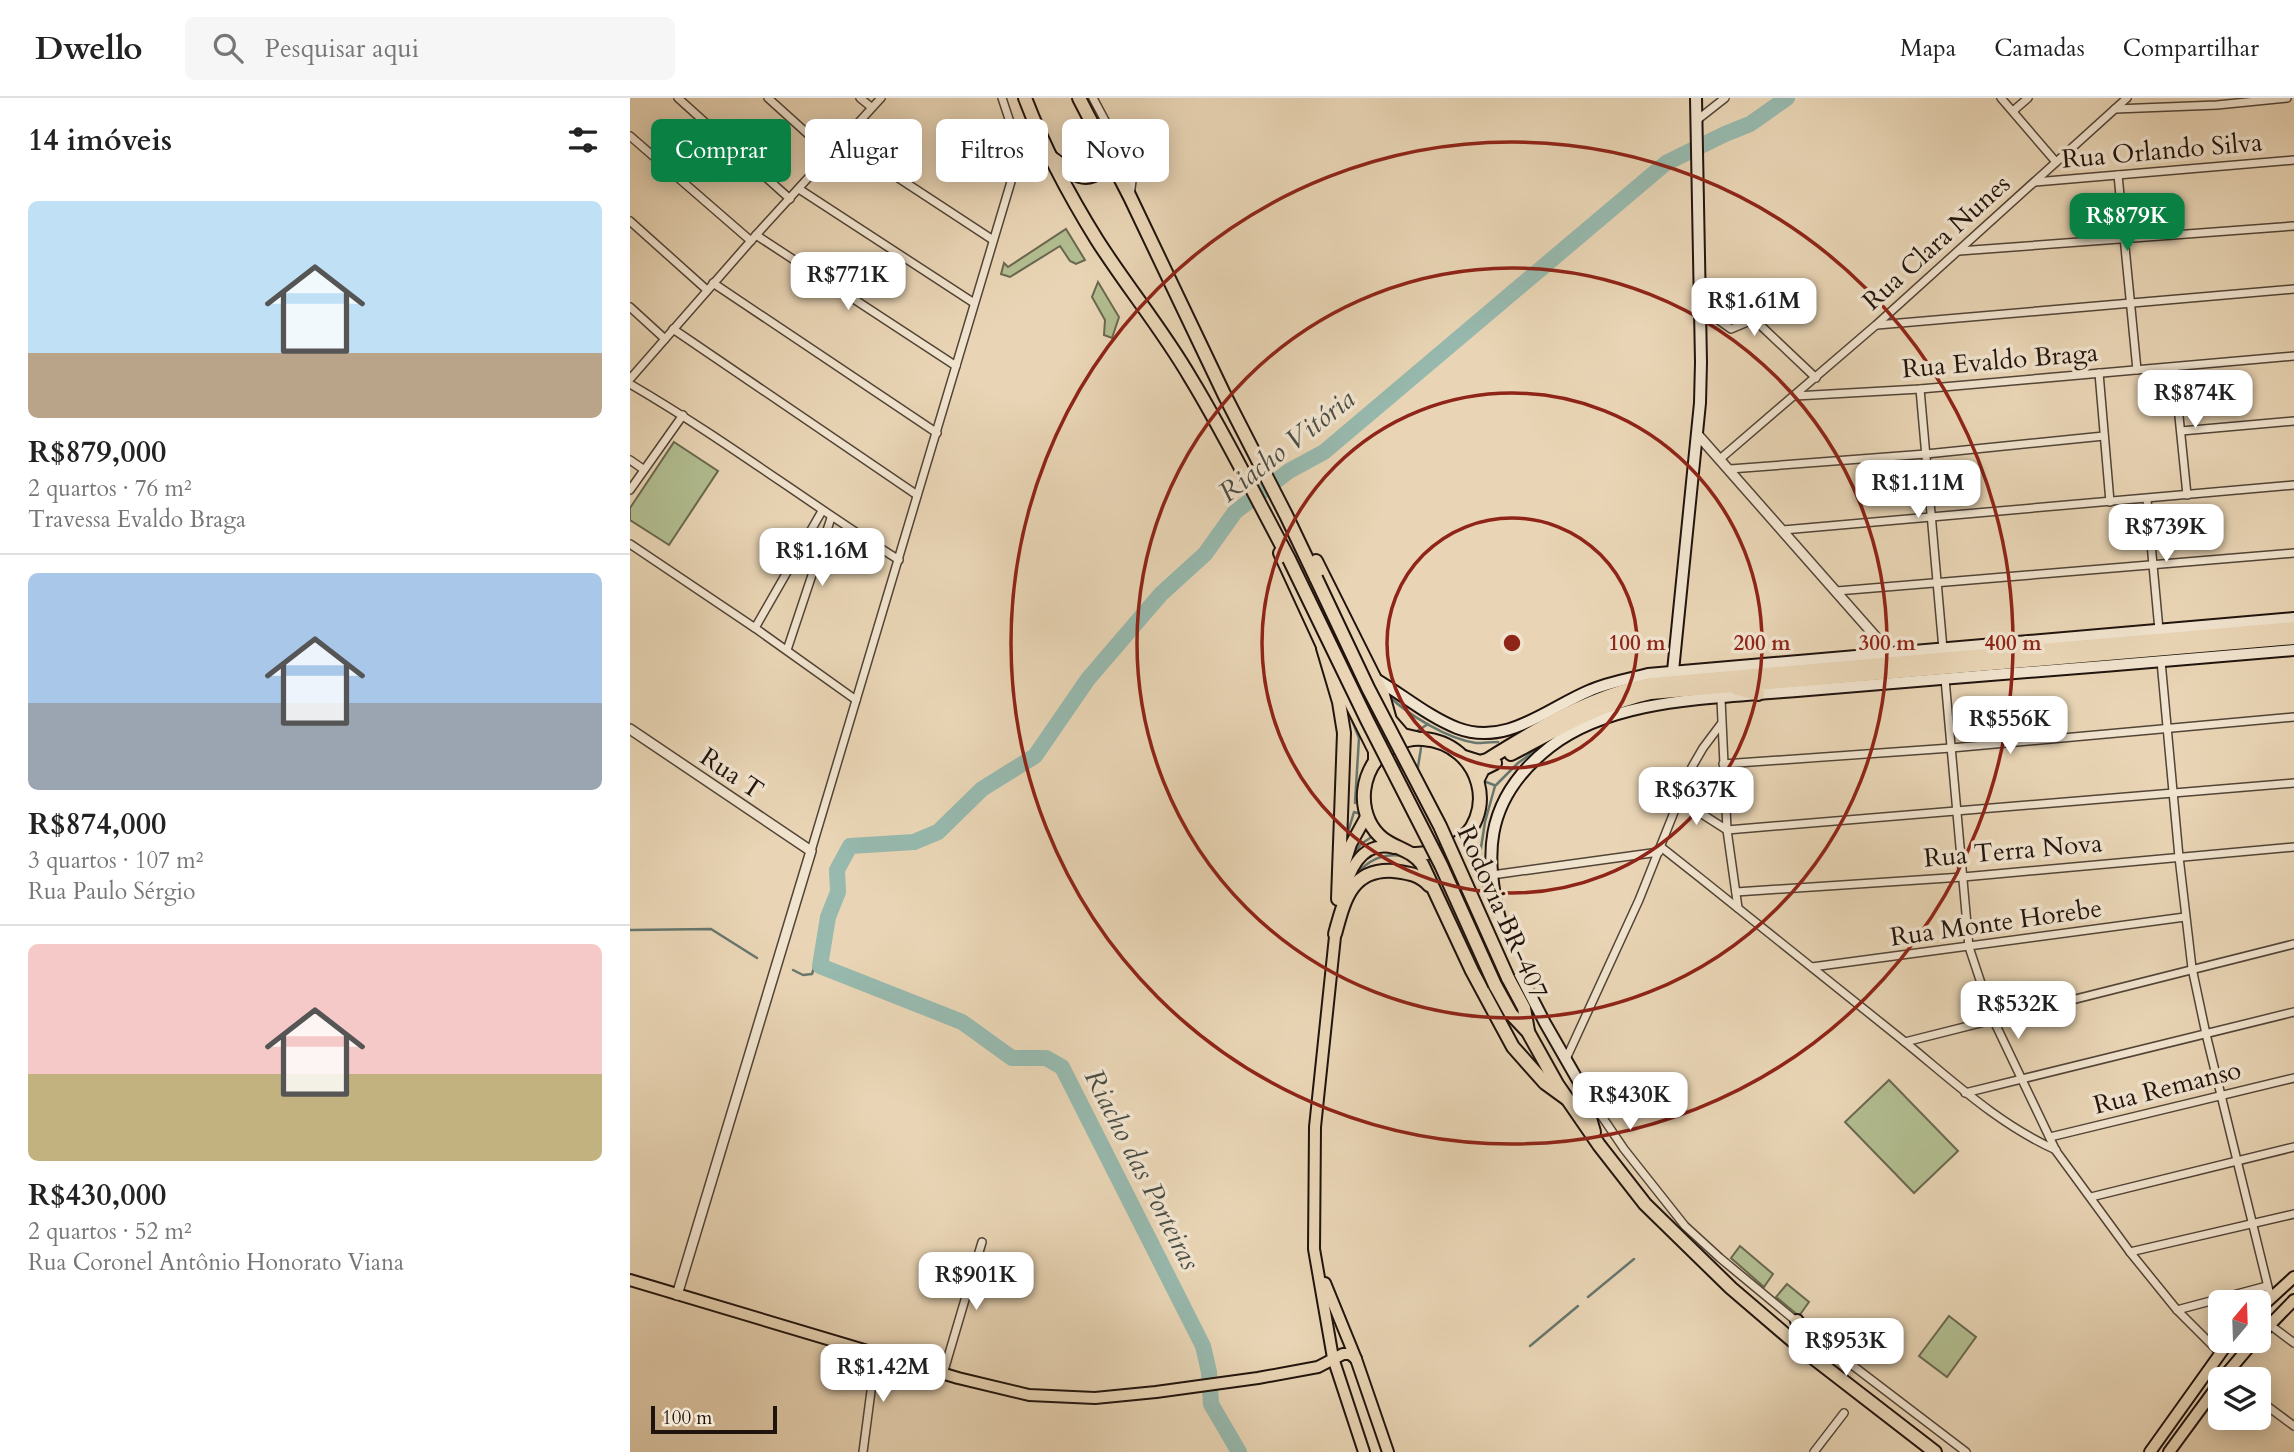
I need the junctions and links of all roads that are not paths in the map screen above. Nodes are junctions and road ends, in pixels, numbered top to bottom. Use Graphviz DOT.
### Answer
graph roads {
  1 [pos="678,98"];
  2 [pos="768,98"];
  3 [pos="860,98"];
  4 [pos="881,98"];
  5 [pos="1002,98"];
  6 [pos="1025,98"];
  7 [pos="1079,98"];
  8 [pos="1093,98"];
  9 [pos="1696,98"];
  10 [pos="1725,98"];
  11 [pos="2001,98"];
  12 [pos="2028,98"];
  13 [pos="2127,98"];
  14 [pos="2287,98"];
  15 [pos="871,107"];
  16 [pos="2115,109"];
  17 [pos="2013,111"];
  18 [pos="861,119"];
  19 [pos="1090,119"];
  20 [pos="1697,120"];
  21 [pos="805,131"];
  22 [pos="630,136"];
  23 [pos="1049,156"];
  24 [pos="2294,160"];
  25 [pos="2056,162"];
  26 [pos="1062,166"];
  27 [pos="2118,175"];
  28 [pos="805,182"];
  29 [pos="905,182"];
  30 [pos="1122,182"];
  31 [pos="2034,182"];
  32 [pos="799,189"];
  33 [pos="1130,197"];
  34 [pos="790,199"];
  35 [pos="630,221"];
  36 [pos="2294,226"];
  37 [pos="754,238"];
  38 [pos="993,240"];
  39 [pos="2125,240"];
  40 [pos="1959,251"];
  41 [pos="713,283"];
  42 [pos="2294,289"];
  43 [pos="707,290"];
  44 [pos="974,303"];
  45 [pos="2131,304"];
  46 [pos="630,307"];
  47 [pos="1700,307"];
  48 [pos="1876,325"];
  49 [pos="673,329"];
  50 [pos="665,339"];
  51 [pos="2294,356"];
  52 [pos="956,366"];
  53 [pos="2174,367"];
  54 [pos="2137,370"];
  55 [pos="2099,373"];
  56 [pos="1816,378"];
  57 [pos="630,382"];
  58 [pos="1920,389"];
  59 [pos="1794,396"];
  60 [pos="683,415"];
  61 [pos="2294,421"];
  62 [pos="2181,431"];
  63 [pos="937,433"];
  64 [pos="1698,435"];
  65 [pos="2104,436"];
  66 [pos="1926,454"];
  67 [pos="1720,459"];
  68 [pos="630,460"];
  69 [pos="643,469"];
  70 [pos="1730,469"];
  71 [pos="2294,485"];
  72 [pos="630,490"];
  73 [pos="917,495"];
  74 [pos="2187,495"];
  75 [pos="2147,500"];
  76 [pos="2110,502"];
  77 [pos="822,511"];
  78 [pos="831,518"];
  79 [pos="1932,518"];
  80 [pos="1289,520"];
  81 [pos="1783,530"];
  82 [pos="1279,540"];
  83 [pos="630,544"];
  84 [pos="2294,553"];
  85 [pos="899,560"];
  86 [pos="2152,565"];
  87 [pos="1937,584"];
  88 [pos="1837,591"];
  89 [pos="2294,618"];
  90 [pos="755,628"];
  91 [pos="2294,628"];
  92 [pos="2159,630"];
  93 [pos="2294,638"];
  94 [pos="1323,648"];
  95 [pos="1943,649"];
  96 [pos="787,650"];
  97 [pos="2294,650"];
  98 [pos="1890,653"];
  99 [pos="1854,661"];
  100 [pos="2161,662"];
  101 [pos="1673,671"];
  102 [pos="1374,678"];
  103 [pos="1626,679"];
  104 [pos="1945,679"];
  105 [pos="1723,692"];
  106 [pos="1610,694"];
  107 [pos="1758,694"];
  108 [pos="856,700"];
  109 [pos="2294,717"];
  110 [pos="1721,724"];
  111 [pos="2168,728"];
  112 [pos="630,729"];
  113 [pos="1416,738"];
  114 [pos="1951,748"];
  115 [pos="1464,757"];
  116 [pos="1375,762"];
  117 [pos="1723,764"];
  118 [pos="1478,779"];
  119 [pos="2294,783"];
  120 [pos="2173,793"];
  121 [pos="1680,800"];
  122 [pos="1956,812"];
  123 [pos="1367,815"];
  124 [pos="1727,830"];
  125 [pos="1466,834"];
  126 [pos="2294,847"];
  127 [pos="1396,848"];
  128 [pos="1660,850"];
  129 [pos="811,851"];
  130 [pos="1414,854"];
  131 [pos="2179,857"];
  132 [pos="1492,876"];
  133 [pos="1963,877"];
  134 [pos="1434,891"];
  135 [pos="1736,892"];
  136 [pos="1338,900"];
  137 [pos="1738,908"];
  138 [pos="2185,917"];
  139 [pos="1335,934"];
  140 [pos="2294,944"];
  141 [pos="1969,947"];
  142 [pos="1515,966"];
  143 [pos="1812,967"];
  144 [pos="2192,968"];
  145 [pos="2294,1012"];
  146 [pos="1993,1019"];
  147 [pos="1528,1032"];
  148 [pos="2206,1034"];
  149 [pos="1905,1042"];
  150 [pos="1566,1059"];
  151 [pos="2020,1078"];
  152 [pos="2294,1078"];
  153 [pos="1580,1084"];
  154 [pos="1965,1093"];
  155 [pos="2221,1096"];
  156 [pos="1567,1100"];
  157 [pos="2050,1137"];
  158 [pos="1599,1145"];
  159 [pos="2294,1147"];
  160 [pos="2056,1150"];
  161 [pos="2237,1161"];
  162 [pos="2091,1197"];
  163 [pos="2294,1214"];
  164 [pos="2251,1223"];
  165 [pos="982,1242"];
  166 [pos="2130,1252"];
  167 [pos="1314,1258"];
  168 [pos="2294,1277"];
  169 [pos="630,1280"];
  170 [pos="2267,1286"];
  171 [pos="2268,1290"];
  172 [pos="677,1295"];
  173 [pos="2272,1298"];
  174 [pos="2294,1300"];
  175 [pos="2177,1310"];
  176 [pos="1797,1321"];
  177 [pos="2272,1323"];
  178 [pos="2272,1326"];
  179 [pos="2208,1341"];
  180 [pos="2294,1343"];
  181 [pos="876,1353"];
  182 [pos="1807,1353"];
  183 [pos="2220,1353"];
  184 [pos="1333,1358"];
  185 [pos="1356,1359"];
  186 [pos="943,1374"];
  187 [pos="2208,1401"];
  188 [pos="2271,1409"];
  189 [pos="1844,1413"];
  190 [pos="2294,1426"];
  191 [pos="2172,1451"];
  192 [pos="863,1452"];
  193 [pos="1364,1452"];
  194 [pos="1388,1452"];
  195 [pos="1814,1452"];
  196 [pos="1935,1452"];
  197 [pos="1966,1452"];
  198 [pos="2150,1452"];
  1 -- 34 [label="street"];
  2 -- 21 [label="street"];
  3 -- 15 [label="street"];
  4 -- 15 [label="street"];
  5 -- 38 [label="street"];
  6 -- 23 [label="highway, Rodovia BR-407"];
  7 -- 19 [label="highway, Rodovia BR-407"];
  8 -- 33 [label="street"];
  9 -- 20 [label="main road"];
  10 -- 20 [label="street"];
  11 -- 17 [label="street"];
  12 -- 17 [label="street"];
  13 -- 16 [label="street, Rua Clara Nunes"];
  14 -- 16 [label="street"];
  15 -- 18 [label="street"];
  16 -- 25 [label="street, Rua Clara Nunes"];
  17 -- 25 [label="street"];
  20 -- 47 [label="main road"];
  22 -- 37 [label="street"];
  23 -- 26 [label="highway"];
  23 -- 82 [label="highway, Rodovia BR-407"];
  24 -- 27 [label="street, Rua Orlando Silva"];
  25 -- 31 [label="street, Rua Clara Nunes"];
  27 -- 31 [label="street, Rua Orlando Silva"];
  27 -- 39 [label="street"];
  28 -- 32 [label="street"];
  29 -- 38 [label="street"];
  30 -- 33 [label="highway, Rodovia BR-407"];
  31 -- 40 [label="street, Rua Clara Nunes"];
  32 -- 34 [label="street"];
  32 -- 44 [label="street"];
  33 -- 80 [label="highway, Rodovia BR-407"];
  34 -- 37 [label="street"];
  35 -- 43 [label="street"];
  36 -- 39 [label="street"];
  37 -- 41 [label="street"];
  37 -- 52 [label="street"];
  38 -- 44 [label="street"];
  39 -- 40 [label="street"];
  39 -- 45 [label="street"];
  40 -- 48 [label="street, Rua Clara Nunes"];
  41 -- 43 [label="street"];
  41 -- 63 [label="street"];
  42 -- 45 [label="street"];
  43 -- 49 [label="street"];
  44 -- 52 [label="street"];
  45 -- 48 [label="street"];
  45 -- 54 [label="street"];
  46 -- 50 [label="street"];
  47 -- 56 [label="street"];
  47 -- 64 [label="main road"];
  48 -- 56 [label="street, Rua Clara Nunes"];
  49 -- 50 [label="street"];
  49 -- 73 [label="street"];
  50 -- 57 [label="street"];
  51 -- 53 [label="street, Rua Evaldo Braga"];
  52 -- 63 [label="street"];
  53 -- 54 [label="street, Rua Evaldo Braga"];
  53 -- 62 [label="street"];
  54 -- 55 [label="street, Rua Evaldo Braga"];
  55 -- 58 [label="street, Rua Evaldo Braga"];
  55 -- 65 [label="street"];
  56 -- 59 [label="street, Rua Clara Nunes"];
  57 -- 60 [label="street"];
  58 -- 59 [label="street, Rua Evaldo Braga"];
  58 -- 66 [label="street"];
  59 -- 67 [label="street, Rua Clara Nunes"];
  60 -- 69 [label="street"];
  60 -- 77 [label="street"];
  61 -- 62 [label="street"];
  62 -- 74 [label="street"];
  63 -- 73 [label="street"];
  64 -- 67 [label="street"];
  64 -- 101 [label="main road"];
  65 -- 66 [label="street"];
  65 -- 76 [label="street"];
  66 -- 70 [label="street"];
  66 -- 79 [label="street"];
  67 -- 70 [label="street"];
  68 -- 69 [label="street"];
  69 -- 72 [label="street"];
  70 -- 81 [label="street"];
  71 -- 74 [label="street"];
  73 -- 85 [label="street"];
  74 -- 75 [label="street"];
  75 -- 76 [label="street"];
  75 -- 86 [label="street"];
  76 -- 79 [label="street"];
  77 -- 78 [label="street"];
  77 -- 90 [label="street"];
  78 -- 85 [label="street"];
  78 -- 96 [label="street"];
  79 -- 81 [label="street"];
  79 -- 87 [label="street"];
  80 -- 102 [label="highway"];
  80 -- 147 [label="highway, Rodovia BR-407, bridge"];
  81 -- 88 [label="street"];
  82 -- 94 [label="highway"];
  82 -- 147 [label="highway, Rodovia BR-407, bridge"];
  83 -- 90 [label="street"];
  84 -- 86 [label="street"];
  85 -- 108 [label="street"];
  86 -- 87 [label="street"];
  86 -- 92 [label="street"];
  87 -- 88 [label="street"];
  87 -- 95 [label="street"];
  88 -- 98 [label="street"];
  89 -- 92 [label="main road"];
  90 -- 96 [label="street"];
  91 -- 99 [label="highway"];
  92 -- 95 [label="main road"];
  93 -- 105 [label="highway"];
  94 -- 116 [label="highway"];
  94 -- 136 [label="highway"];
  95 -- 98 [label="main road"];
  96 -- 108 [label="street"];
  97 -- 100 [label="main road"];
  98 -- 99 [label="main road"];
  99 -- 101 [label="main road"];
  99 -- 106 [label="highway"];
  100 -- 104 [label="main road"];
  100 -- 111 [label="street"];
  101 -- 103 [label="main road"];
  102 -- 103 [label="main road"];
  102 -- 113 [label="highway"];
  103 -- 106 [label="highway"];
  104 -- 107 [label="main road"];
  104 -- 114 [label="street"];
  105 -- 107 [label="highway"];
  105 -- 110 [label="street"];
  105 -- 118 [label="highway"];
  105 -- 132 [label="main road"];
  106 -- 115 [label="highway"];
  108 -- 129 [label="street"];
  109 -- 111 [label="street"];
  110 -- 117 [label="street"];
  110 -- 121 [label="street"];
  111 -- 114 [label="street"];
  111 -- 120 [label="street"];
  112 -- 129 [label="street, Rua T"];
  113 -- 115 [label="highway"];
  113 -- 116 [label="highway"];
  114 -- 117 [label="street"];
  114 -- 122 [label="street"];
  115 -- 118 [label="highway"];
  116 -- 123 [label="highway"];
  117 -- 124 [label="street"];
  118 -- 125 [label="highway"];
  119 -- 120 [label="street"];
  120 -- 122 [label="street"];
  120 -- 131 [label="street"];
  121 -- 124 [label="street"];
  121 -- 128 [label="street"];
  122 -- 124 [label="street"];
  122 -- 133 [label="street"];
  123 -- 127 [label="highway"];
  123 -- 136 [label="main road"];
  124 -- 135 [label="street"];
  125 -- 130 [label="highway"];
  125 -- 142 [label="highway"];
  126 -- 131 [label="street, Rua Terra Nova"];
  127 -- 130 [label="highway"];
  127 -- 139 [label="main road"];
  128 -- 132 [label="street"];
  128 -- 137 [label="street"];
  128 -- 150 [label="street"];
  129 -- 172 [label="street"];
  130 -- 134 [label="highway"];
  131 -- 133 [label="street, Rua Terra Nova"];
  131 -- 138 [label="street"];
  132 -- 142 [label="main road"];
  133 -- 135 [label="street, Rua Terra Nova"];
  133 -- 141 [label="street"];
  134 -- 139 [label="highway"];
  134 -- 156 [label="highway"];
  135 -- 137 [label="street"];
  136 -- 139 [label="main road"];
  137 -- 143 [label="street"];
  138 -- 141 [label="street, Rua Monte Horebe"];
  138 -- 144 [label="street"];
  139 -- 167 [label="main road"];
  140 -- 144 [label="street"];
  141 -- 143 [label="street, Rua Monte Horebe"];
  141 -- 146 [label="street"];
  142 -- 150 [label="main road"];
  143 -- 149 [label="street"];
  144 -- 146 [label="street"];
  144 -- 148 [label="street"];
  145 -- 148 [label="street"];
  146 -- 149 [label="street"];
  146 -- 151 [label="street"];
  147 -- 156 [label="highway"];
  148 -- 151 [label="street"];
  148 -- 155 [label="street"];
  149 -- 154 [label="street"];
  150 -- 153 [label="main road"];
  151 -- 154 [label="street"];
  151 -- 157 [label="street"];
  152 -- 155 [label="street, Rua Remanso"];
  153 -- 158 [label="highway"];
  153 -- 176 [label="street"];
  154 -- 160 [label="street"];
  155 -- 157 [label="street, Rua Remanso"];
  155 -- 161 [label="street"];
  156 -- 158 [label="highway"];
  157 -- 160 [label="street"];
  158 -- 182 [label="highway"];
  159 -- 161 [label="street"];
  160 -- 162 [label="street"];
  161 -- 162 [label="street"];
  161 -- 164 [label="street"];
  162 -- 166 [label="street"];
  163 -- 164 [label="street"];
  164 -- 166 [label="street"];
  164 -- 170 [label="street"];
  165 -- 186 [label="street"];
  166 -- 175 [label="street"];
  167 -- 184 [label="main road"];
  167 -- 185 [label="main road"];
  168 -- 173 [label="main road"];
  169 -- 172 [label="main road"];
  170 -- 171 [label="street"];
  170 -- 175 [label="street"];
  172 -- 181 [label="main road"];
  174 -- 177 [label="main road"];
  175 -- 179 [label="street"];
  176 -- 182 [label="highway"];
  176 -- 197 [label="street"];
  178 -- 180 [label="street"];
  181 -- 186 [label="main road"];
  181 -- 192 [label="street"];
  182 -- 196 [label="highway"];
  183 -- 198 [label="main road"];
  184 -- 185 [label="main road"];
  184 -- 186 [label="main road"];
  184 -- 193 [label="main road"];
  185 -- 194 [label="main road"];
  187 -- 191 [label="main road"];
  188 -- 190 [label="street"];
  189 -- 195 [label="street"];
}
